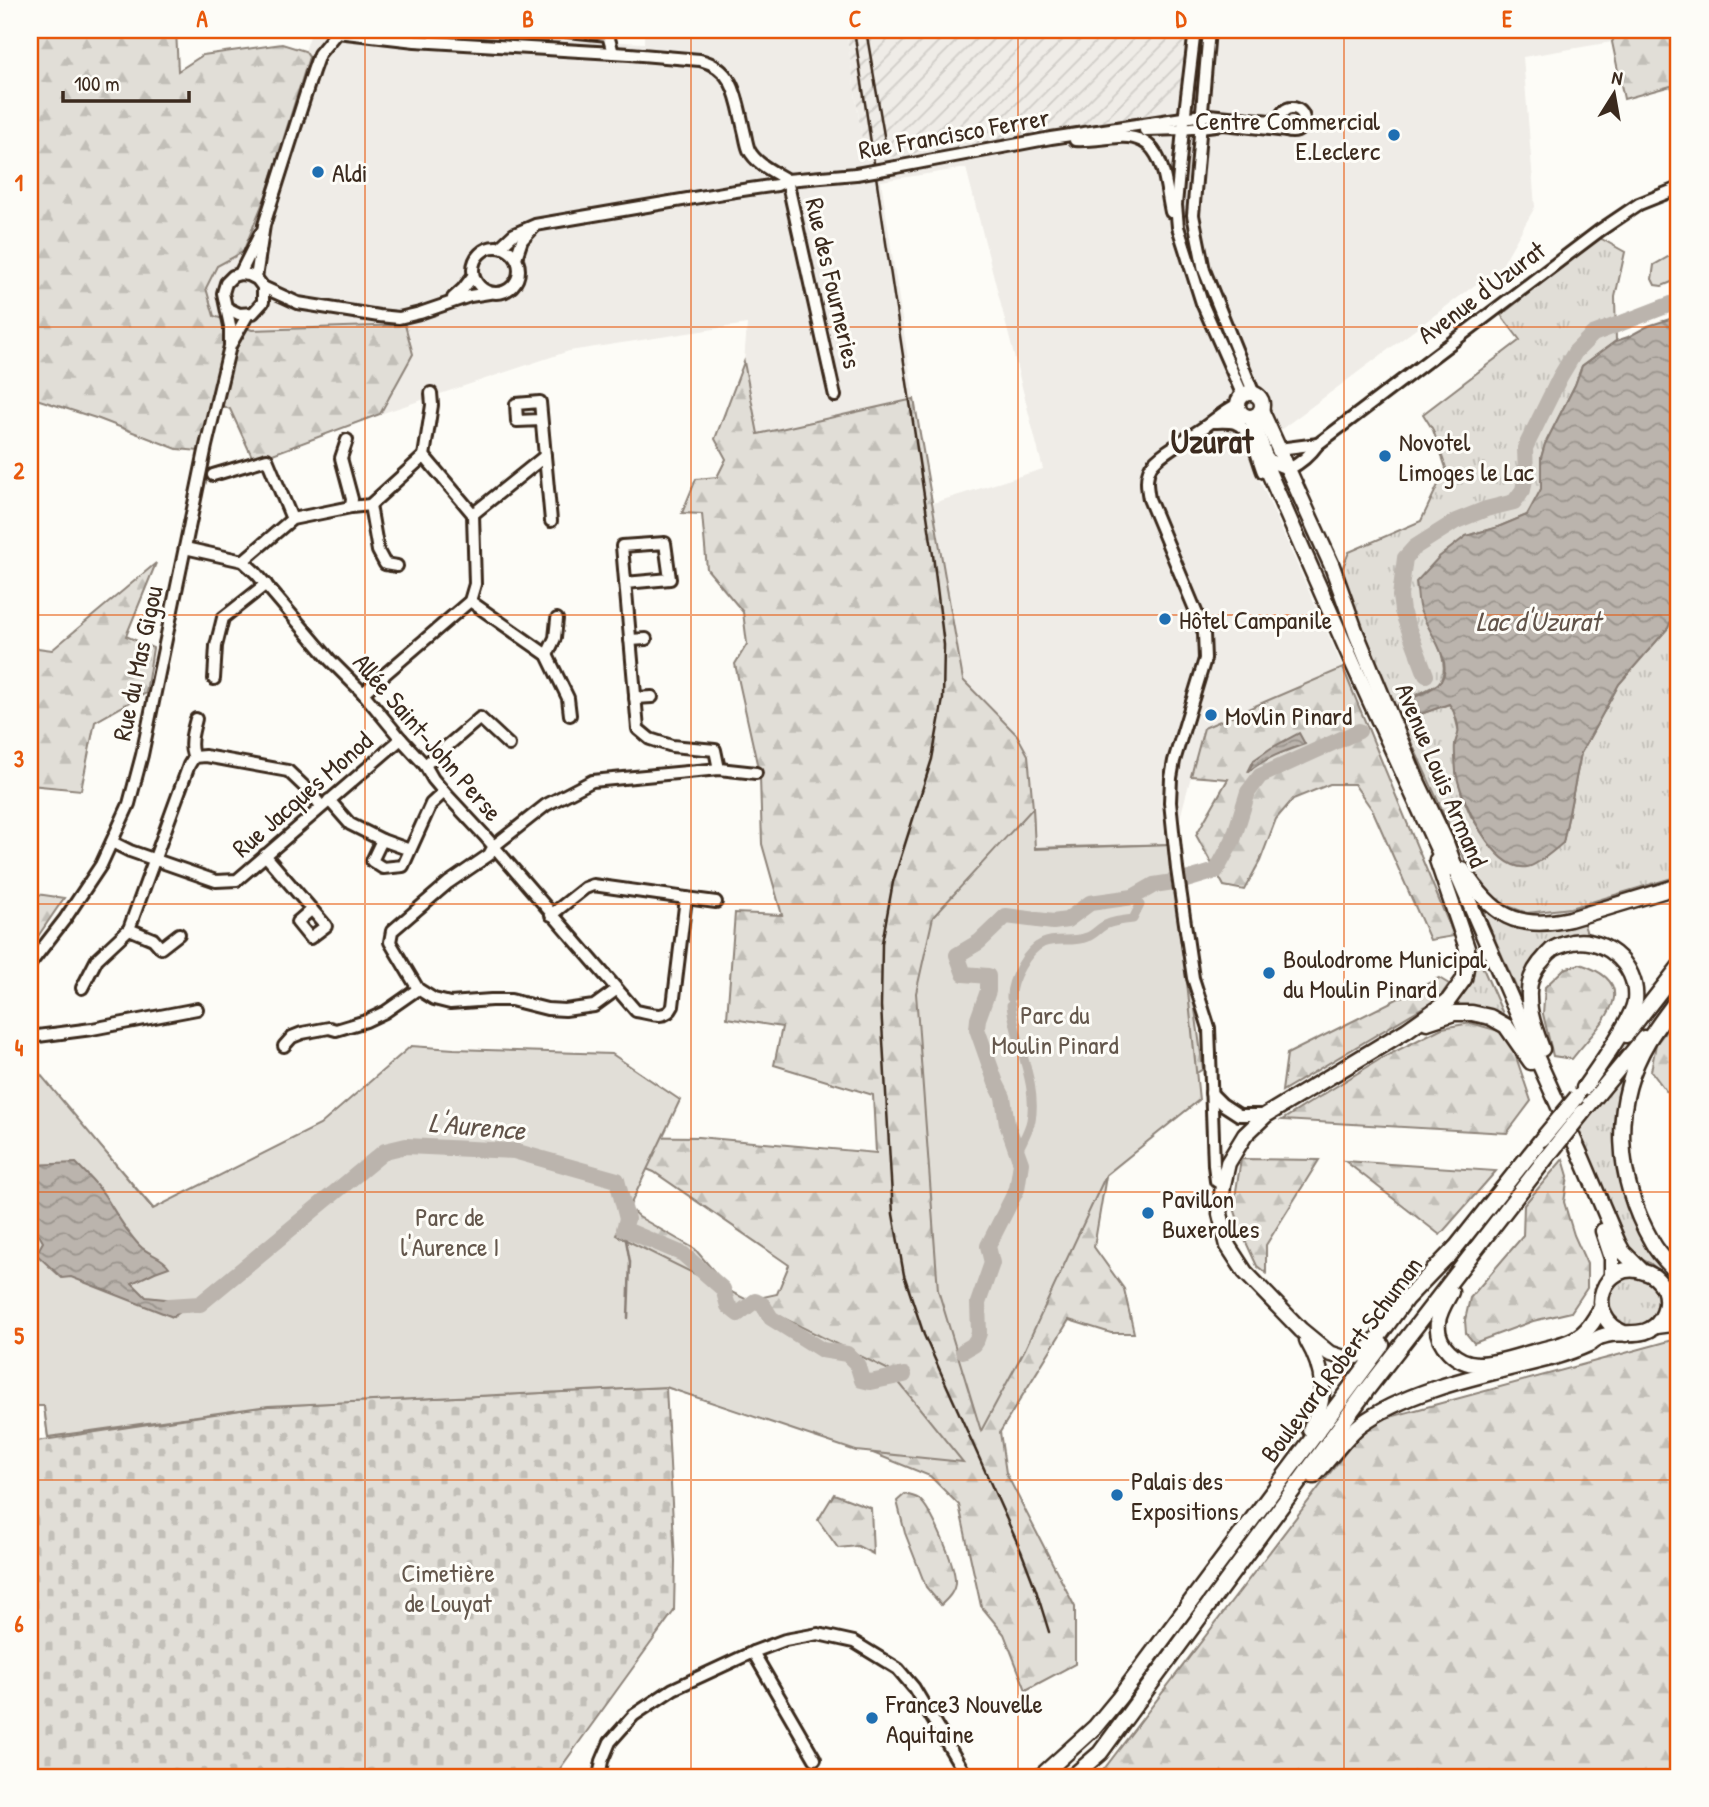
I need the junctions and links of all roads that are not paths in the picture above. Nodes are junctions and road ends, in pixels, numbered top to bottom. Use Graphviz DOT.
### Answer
graph roads {
  1 [pos="557,30"];
  2 [pos="1195,30"];
  3 [pos="1209,30"];
  4 [pos="337,31"];
  5 [pos="608,32"];
  6 [pos="416,36"];
  7 [pos="613,53"];
  8 [pos="1187,87"];
  9 [pos="1204,87"];
  10 [pos="1186,100"];
  11 [pos="1219,116"];
  12 [pos="1280,119"];
  13 [pos="1165,121"];
  14 [pos="1192,124"];
  15 [pos="1128,127"];
  16 [pos="1287,131"];
  17 [pos="1051,138"];
  18 [pos="787,180"];
  19 [pos="1679,188"];
  20 [pos="264,225"];
  21 [pos="535,225"];
  22 [pos="1178,227"];
  23 [pos="500,247"];
  24 [pos="516,258"];
  25 [pos="240,274"];
  26 [pos="473,276"];
  27 [pos="256,278"];
  28 [pos="263,287"];
  29 [pos="489,293"];
  30 [pos="298,303"];
  31 [pos="448,303"];
  32 [pos="261,305"];
  33 [pos="227,308"];
  34 [pos="248,314"];
  35 [pos="230,346"];
  36 [pos="431,393"];
  37 [pos="835,396"];
  38 [pos="1248,406"];
  39 [pos="541,420"];
  40 [pos="1212,422"];
  41 [pos="347,440"];
  42 [pos="1318,444"];
  43 [pos="1262,447"];
  44 [pos="1279,449"];
  45 [pos="424,456"];
  46 [pos="545,456"];
  47 [pos="1289,469"];
  48 [pos="213,475"];
  49 [pos="1281,500"];
  50 [pos="370,505"];
  51 [pos="351,507"];
  52 [pos="473,514"];
  53 [pos="292,519"];
  54 [pos="551,521"];
  55 [pos="185,548"];
  56 [pos="243,561"];
  57 [pos="397,566"];
  58 [pos="625,583"];
  59 [pos="266,584"];
  60 [pos="470,601"];
  61 [pos="557,620"];
  62 [pos="646,639"];
  63 [pos="630,640"];
  64 [pos="547,655"];
  65 [pos="214,680"];
  66 [pos="363,693"];
  67 [pos="652,696"];
  68 [pos="635,698"];
  69 [pos="570,715"];
  70 [pos="197,719"];
  71 [pos="401,739"];
  72 [pos="509,745"];
  73 [pos="194,757"];
  74 [pos="425,765"];
  75 [pos="719,769"];
  76 [pos="757,773"];
  77 [pos="444,792"];
  78 [pos="325,803"];
  79 [pos="1422,815"];
  80 [pos="382,840"];
  81 [pos="1444,840"];
  82 [pos="112,842"];
  83 [pos="494,846"];
  84 [pos="410,850"];
  85 [pos="265,855"];
  86 [pos="155,859"];
  87 [pos="1679,886"];
  88 [pos="686,898"];
  89 [pos="716,902"];
  90 [pos="312,909"];
  91 [pos="551,915"];
  92 [pos="129,929"];
  93 [pos="179,934"];
  94 [pos="30,964"];
  95 [pos="1679,967"];
  96 [pos="82,988"];
  97 [pos="418,989"];
  98 [pos="616,990"];
  99 [pos="1679,996"];
  100 [pos="197,1009"];
  101 [pos="1406,1030"];
  102 [pos="30,1037"];
  103 [pos="284,1046"];
  104 [pos="1532,1063"];
  105 [pos="1211,1093"];
  106 [pos="1581,1093"];
  107 [pos="1266,1115"];
  108 [pos="1582,1158"];
  109 [pos="1223,1185"];
  110 [pos="1478,1244"];
  111 [pos="1455,1248"];
  112 [pos="1640,1270"];
  113 [pos="1679,1275"];
  114 [pos="1612,1278"];
  115 [pos="1666,1299"];
  116 [pos="1679,1307"];
  117 [pos="1601,1308"];
  118 [pos="1679,1323"];
  119 [pos="1656,1326"];
  120 [pos="1301,1330"];
  121 [pos="1626,1334"];
  122 [pos="1278,1484"];
  123 [pos="1257,1540"];
  124 [pos="753,1652"];
  125 [pos="815,1759"];
  126 [pos="599,1777"];
  127 [pos="967,1777"];
  128 [pos="1040,1777"];
  129 [pos="1072,1777"];
  1 -- 5 [label="street"];
  2 -- 8 [label="street"];
  3 -- 9 [label="street"];
  4 -- 6 [label="street"];
  4 -- 20 [label="street"];
  5 -- 7 [label="street"];
  6 -- 7 [label="street"];
  7 -- 18 [label="street"];
  8 -- 10 [label="street"];
  8 -- 14 [label="street"];
  9 -- 11 [label="street"];
  9 -- 14 [label="street"];
  10 -- 13 [label="street"];
  10 -- 14 [label="street"];
  11 -- 12 [label="street"];
  11 -- 14 [label="street"];
  12 -- 16 [label="street"];
  12 -- 16 [label="street"];
  13 -- 14 [label="street"];
  13 -- 15 [label="street"];
  14 -- 15 [label="street"];
  14 -- 16 [label="street"];
  14 -- 22 [label="street, Avenue Louis Armand"];
  14 -- 38 [label="street, Avenue Louis Armand"];
  15 -- 17 [label="street, Rue Francisco Ferrer"];
  17 -- 18 [label="street, Rue Francisco Ferrer, bridge"];
  17 -- 22 [label="street"];
  18 -- 21 [label="street, Rue Francisco Ferrer"];
  18 -- 37 [label="street, Rue des Fourneries"];
  19 -- 42 [label="street, Avenue d'Uzurat"];
  20 -- 25 [label="street"];
  20 -- 27 [label="street"];
  21 -- 23 [label="street"];
  21 -- 24 [label="street"];
  22 -- 38 [label="street, Avenue Louis Armand"];
  23 -- 24 [label="street"];
  23 -- 26 [label="street"];
  24 -- 29 [label="street"];
  25 -- 27 [label="street"];
  25 -- 33 [label="street"];
  26 -- 29 [label="street"];
  26 -- 31 [label="street"];
  27 -- 28 [label="street"];
  28 -- 30 [label="street"];
  28 -- 32 [label="street"];
  29 -- 31 [label="street"];
  30 -- 31 [label="street"];
  30 -- 32 [label="street"];
  32 -- 34 [label="street"];
  33 -- 34 [label="street"];
  33 -- 35 [label="street, Rue du Mas Gigou"];
  34 -- 35 [label="street, Rue du Mas Gigou"];
  35 -- 55 [label="street, Rue du Mas Gigou"];
  36 -- 45 [label="street"];
  38 -- 40 [label="street"];
  38 -- 43 [label="main road, Avenue Louis Armand"];
  38 -- 44 [label="main road, Avenue Louis Armand"];
  39 -- 46 [label="street"];
  40 -- 49 [label="street"];
  40 -- 105 [label="street"];
  41 -- 51 [label="street"];
  42 -- 44 [label="street, Avenue d'Uzurat"];
  42 -- 47 [label="street, Avenue d'Uzurat"];
  43 -- 47 [label="street"];
  43 -- 49 [label="main road, Avenue Louis Armand"];
  44 -- 47 [label="main road, Avenue Louis Armand"];
  45 -- 50 [label="street"];
  45 -- 52 [label="street"];
  46 -- 52 [label="street"];
  46 -- 54 [label="street"];
  47 -- 81 [label="main road, Avenue Louis Armand"];
  48 -- 53 [label="street"];
  49 -- 79 [label="main road, Avenue Louis Armand"];
  50 -- 51 [label="street"];
  50 -- 57 [label="street"];
  51 -- 53 [label="street"];
  52 -- 60 [label="street"];
  53 -- 56 [label="street"];
  55 -- 56 [label="street"];
  55 -- 82 [label="street, Rue du Mas Gigou"];
  56 -- 59 [label="street, Allée Saint-John Perse"];
  58 -- 58 [label="street"];
  58 -- 63 [label="street"];
  59 -- 65 [label="street"];
  59 -- 66 [label="street, Allée Saint-John Perse"];
  60 -- 64 [label="street"];
  60 -- 66 [label="street"];
  61 -- 64 [label="street"];
  62 -- 63 [label="street"];
  63 -- 68 [label="street"];
  64 -- 69 [label="street"];
  66 -- 71 [label="street, Allée Saint-John Perse"];
  67 -- 68 [label="street"];
  68 -- 75 [label="street"];
  70 -- 73 [label="street"];
  71 -- 74 [label="street, Allée Saint-John Perse"];
  71 -- 78 [label="street, Rue Jacques Monod"];
  72 -- 74 [label="street"];
  73 -- 78 [label="street"];
  73 -- 86 [label="street"];
  74 -- 77 [label="street, Allée Saint-John Perse"];
  75 -- 76 [label="street"];
  75 -- 83 [label="street"];
  77 -- 83 [label="street, Allée Saint-John Perse"];
  77 -- 84 [label="street"];
  78 -- 80 [label="street"];
  78 -- 85 [label="street, Rue Jacques Monod"];
  79 -- 101 [label="main road"];
  79 -- 104 [label="main road, Avenue Louis Armand"];
  80 -- 84 [label="street"];
  80 -- 84 [label="street"];
  81 -- 87 [label="main road"];
  81 -- 108 [label="main road, Avenue Louis Armand"];
  82 -- 86 [label="street, Rue Jacques Monod"];
  82 -- 94 [label="street, Rue du Mas Gigou"];
  83 -- 91 [label="street, Allée Saint-John Perse"];
  83 -- 97 [label="street"];
  85 -- 86 [label="street, Rue Jacques Monod"];
  85 -- 90 [label="street"];
  86 -- 92 [label="street"];
  88 -- 89 [label="street"];
  88 -- 91 [label="street"];
  88 -- 98 [label="street, Allée Saint-John Perse"];
  91 -- 98 [label="street, Allée Saint-John Perse"];
  92 -- 93 [label="street"];
  92 -- 96 [label="street"];
  95 -- 106 [label="main road, Boulevard Robert Schuman"];
  97 -- 98 [label="street"];
  97 -- 103 [label="street"];
  99 -- 110 [label="main road, Boulevard Robert Schuman, bridge"];
  99 -- 113 [label="main road"];
  100 -- 102 [label="street"];
  101 -- 104 [label="main road"];
  101 -- 107 [label="main road"];
  104 -- 114 [label="main road"];
  105 -- 107 [label="street"];
  105 -- 109 [label="street"];
  106 -- 108 [label="main road"];
  106 -- 111 [label="main road, Boulevard Robert Schuman, bridge"];
  107 -- 109 [label="main road"];
  108 -- 112 [label="main road"];
  109 -- 120 [label="main road"];
  110 -- 117 [label="main road"];
  110 -- 123 [label="main road, Boulevard Robert Schuman"];
  111 -- 120 [label="main road"];
  111 -- 122 [label="main road, Boulevard Robert Schuman"];
  112 -- 114 [label="main road"];
  112 -- 115 [label="main road"];
  114 -- 117 [label="main road"];
  115 -- 116 [label="main road"];
  115 -- 119 [label="main road"];
  117 -- 121 [label="main road"];
  118 -- 119 [label="main road"];
  119 -- 121 [label="main road"];
  120 -- 122 [label="main road"];
  121 -- 123 [label="main road"];
  122 -- 128 [label="main road, Boulevard Robert Schuman"];
  123 -- 129 [label="main road, Boulevard Robert Schuman"];
  124 -- 125 [label="street"];
  124 -- 126 [label="street"];
  124 -- 127 [label="street"];
}
